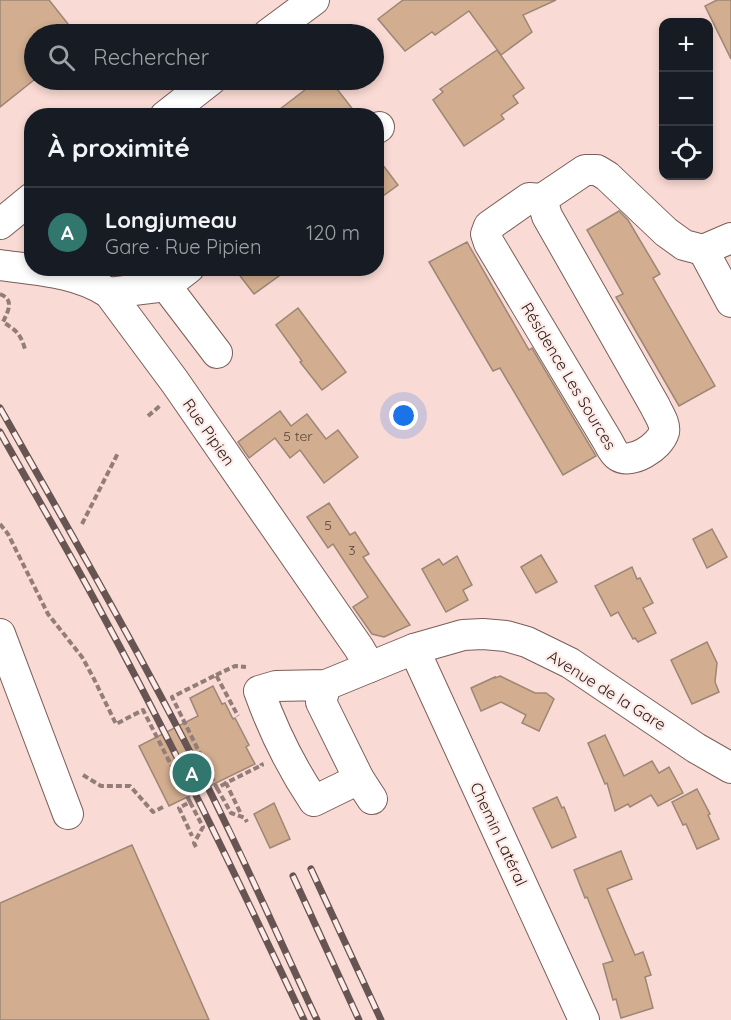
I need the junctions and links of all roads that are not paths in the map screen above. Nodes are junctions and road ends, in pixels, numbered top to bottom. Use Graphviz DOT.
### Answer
graph roads {
  1 [pos="314,0"];
  2 [pos="277,18"];
  3 [pos="198,90"];
  4 [pos="175,108"];
  5 [pos="24,194"];
  6 [pos="0,198"];
  7 [pos="542,199"];
  8 [pos="24,204"];
  9 [pos="0,224"];
  10 [pos="24,231"];
  11 [pos="731,238"];
  12 [pos="0,248"];
  13 [pos="703,250"];
  14 [pos="0,265"];
  15 [pos="24,269"];
  16 [pos="65,276"];
  17 [pos="177,277"];
  18 [pos="109,293"];
  19 [pos="731,303"];
  20 [pos="217,353"];
  21 [pos="0,634"];
  22 [pos="427,645"];
  23 [pos="370,667"];
  24 [pos="326,685"];
  25 [pos="731,768"];
  26 [pos="68,814"];
  27 [pos="584,1020"];
  1 -- 2 [label="street"];
  3 -- 4 [label="street"];
  5 -- 6 [label="street"];
  7 -- 7 [label="street, Résidence Les Sources"];
  7 -- 13 [label="street, Résidence Les Sources"];
  8 -- 9 [label="street"];
  10 -- 12 [label="street"];
  11 -- 13 [label="street"];
  13 -- 19 [label="street"];
  14 -- 15 [label="street, Rue Pipien"];
  16 -- 18 [label="street, Rue Pipien"];
  17 -- 18 [label="street"];
  17 -- 20 [label="street"];
  18 -- 23 [label="street, Rue Pipien"];
  21 -- 26 [label="street"];
  22 -- 23 [label="street, Avenue de la Gare"];
  22 -- 25 [label="street, Avenue de la Gare"];
  22 -- 27 [label="street, Chemin Latéral"];
  23 -- 24 [label="street, Avenue de la Gare"];
  24 -- 24 [label="street"];
}
